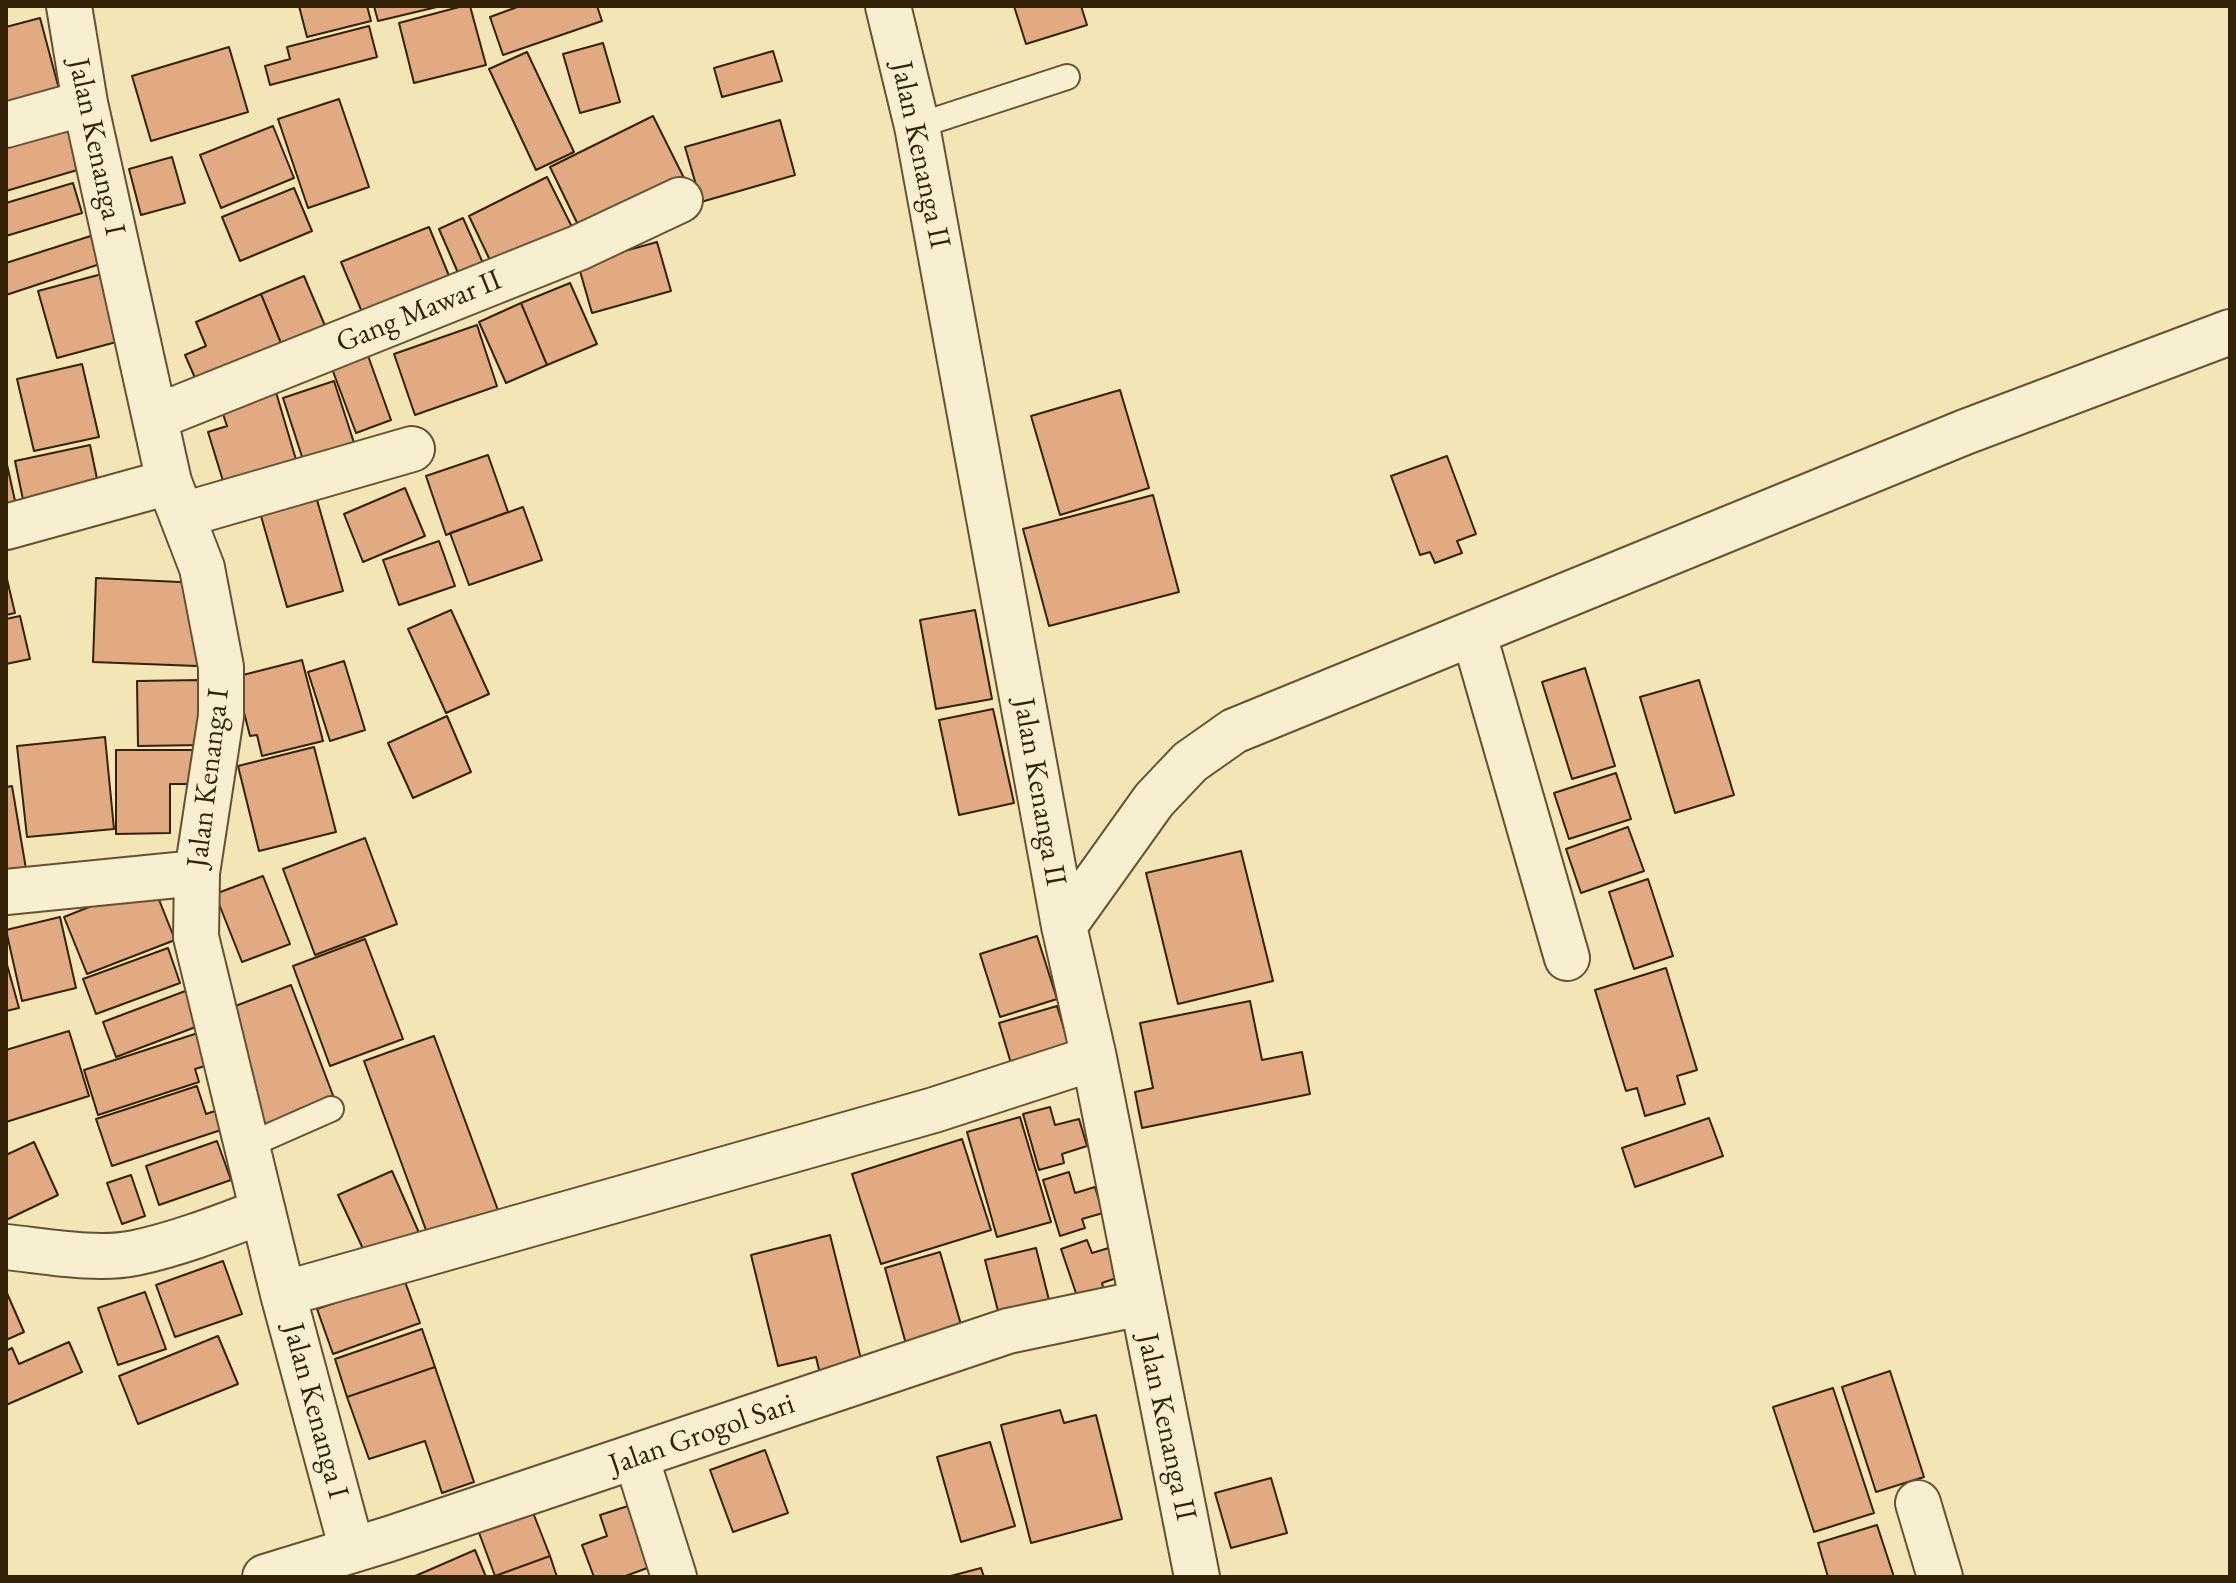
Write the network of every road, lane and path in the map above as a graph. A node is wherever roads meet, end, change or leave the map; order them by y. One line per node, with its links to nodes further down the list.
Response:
1 (69, 6): 4 (street, Jalan Kenanga I)
2 (888, 6): 6 (street, Jalan Kenanga II)
3 (1067, 77): 6 (lane)
4 (85, 103): 5 (street); 9 (street, Jalan Kenanga I)
5 (6, 125)
6 (917, 126): 16 (street, Jalan Kenanga II)
7 (680, 200): 9 (street, Gang Mawar II)
8 (2230, 332): 13 (street)
9 (156, 417): 11 (street, Jalan Kenanga I)
10 (412, 449): 11 (street)
11 (176, 499): 12 (street); 14 (street, Jalan Kenanga I)
12 (6, 527)
13 (1474, 635): 16 (street); 17 (street)
14 (197, 873): 15 (street); 20 (street, Jalan Kenanga I)
15 (6, 892)
16 (1064, 926): 18 (street, Jalan Kenanga II)
17 (1567, 958)
18 (1094, 1058): 23 (street); 24 (street, Jalan Kenanga II)
19 (331, 1109): 20 (lane)
20 (247, 1146): 21 (street, Jalan Kenanga I)
21 (263, 1211): 22 (street); 23 (street, Jalan Kenanga I)
22 (6, 1247)
23 (283, 1294): 27 (street, Jalan Kenanga I)
24 (1141, 1303): 25 (street, Jalan Grogol Sari); 30 (street, Jalan Kenanga II)
25 (636, 1457): 27 (street, Jalan Grogol Sari); 29 (street)
26 (1918, 1503): 31 (street)
27 (352, 1550): 28 (street, Jalan Grogol Sari)
28 (265, 1577)
29 (674, 1577)
30 (1197, 1577)
31 (1940, 1577)

